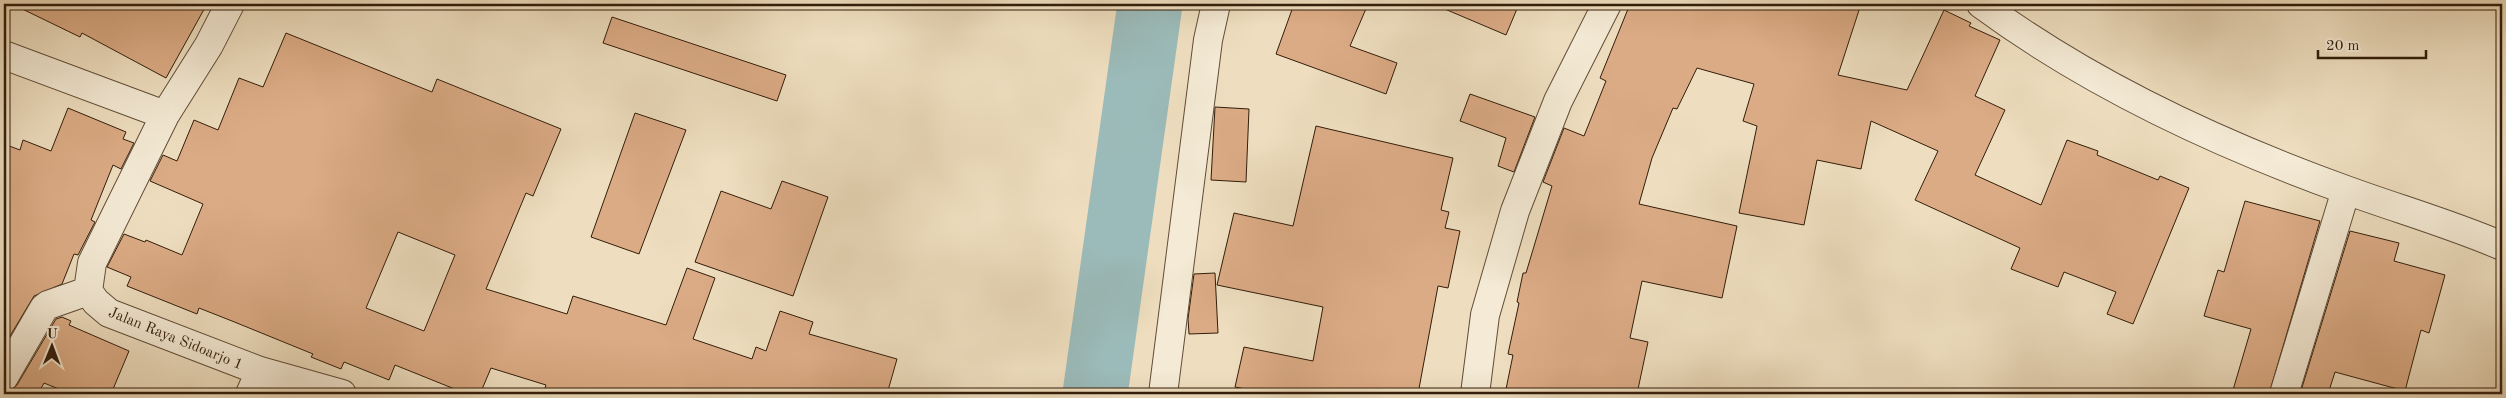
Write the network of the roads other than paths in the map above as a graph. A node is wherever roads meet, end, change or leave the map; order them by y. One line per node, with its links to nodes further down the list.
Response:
1 (230, 4): 6 (street)
2 (1216, 4): 13 (street)
3 (1607, 4): 14 (street)
4 (1981, 4): 7 (street)
5 (4, 55): 6 (street)
6 (165, 115): 9 (street)
7 (2346, 190): 8 (street); 15 (street)
8 (2502, 246)
9 (88, 291): 10 (street); 11 (street, Jalan Raya Sidoarjo 1)
10 (4, 377)
11 (255, 383): 12 (street, Jalan Raya Sidoarjo 1)
12 (342, 394)
13 (1163, 394)
14 (1475, 394)
15 (2284, 394)

